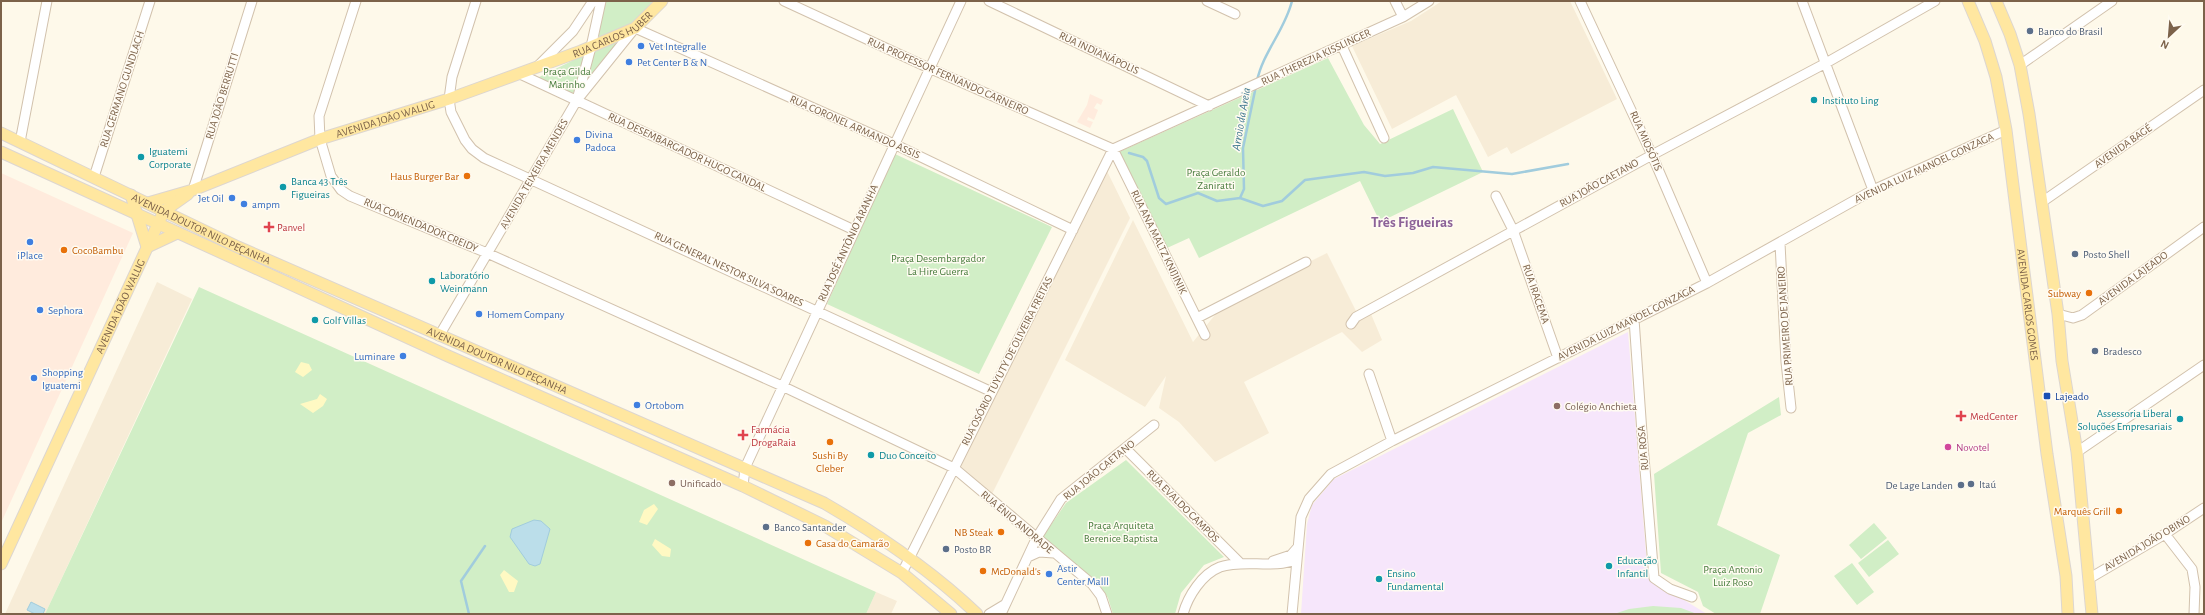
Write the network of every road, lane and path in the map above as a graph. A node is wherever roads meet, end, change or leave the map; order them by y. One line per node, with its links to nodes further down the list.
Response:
1 (48, 1): 39 (street)
2 (150, 1): 44 (street, RUA GERMANO GUNDLACH)
3 (252, 1): 46 (street, RUA JOÃO BERRUTTI)
4 (356, 1): 38 (street, RUA COMENDADOR CREIDY)
5 (476, 1): 32 (street)
6 (593, 1): 29 (street)
7 (601, 1): 25 (street, AVENIDA TEIXEIRA MENDES)
8 (662, 1): 23 (main road, RUA CARLOS HUBER)
9 (784, 1): 28 (street, RUA PROFESSOR FERNANDO CARNEIRO)
10 (961, 1): 28 (street, RUA JOSÉ ANTÔNIO ARANHA)
11 (989, 1): 34 (street, RUA INDIANÁPOLIS)
12 (1207, 1): 21 (street)
13 (1395, 1): 22 (street)
14 (1429, 1): 22 (street, RUA THEREZIA KISSLINGER)
15 (1580, 1): 43 (street, RUA MIOSÓTIS)
16 (1802, 1): 26 (street)
17 (1935, 1): 26 (street, RUA JOÃO CAETANO)
18 (1968, 1): 35 (main road, AVENIDA CARLOS GOMES)
19 (1996, 1): 27 (main road)
20 (2112, 1): 27 (street)
21 (1235, 14)
22 (1403, 17): 24 (street, RUA THEREZIA KISSLINGER)
23 (636, 28): 25 (main road, RUA CARLOS HUBER); 33 (street); 40 (street, RUA CORONEL ARMANDO ASSIS)
24 (1342, 46): 34 (street, RUA THEREZIA KISSLINGER); 37 (street)
25 (591, 47): 29 (main road, RUA CARLOS HUBER); 33 (street, AVENIDA TEIXEIRA MENDES)
26 (1826, 63): 43 (street, RUA JOÃO CAETANO); 47 (street)
27 (2020, 65): 51 (main road)
28 (929, 68): 40 (street, RUA JOSÉ ANTÔNIO ARANHA); 41 (street, RUA PROFESSOR FERNANDO CARNEIRO)
29 (535, 69): 30 (main road, AVENIDA JOÃO WALLIG)
30 (520, 74): 32 (main road, AVENIDA JOÃO WALLIG); 33 (street, RUA DESEMBARGADOR HUGO CANDAL)
31 (2204, 90): 51 (street, AVENIDA BAGÉ)
32 (449, 99): 38 (main road, AVENIDA JOÃO WALLIG); 45 (street, RUA GENERAL NESTOR SILVA SOARES)
33 (577, 100): 45 (street, AVENIDA TEIXEIRA MENDES); 58 (street, RUA DESEMBARGADOR HUGO CANDAL)
34 (1209, 106): 41 (street, RUA THEREZIA KISSLINGER)
35 (2006, 130): 47 (street, AVENIDA LUIZ MANOEL GONZAGA); 111 (main road, AVENIDA CARLOS GOMES)
36 (1, 133): 39 (main road, AVENIDA DOUTOR NILO PEÇANHA)
37 (1384, 138)
38 (320, 140): 46 (main road, AVENIDA JOÃO WALLIG); 64 (street, RUA COMENDADOR CREIDY)
39 (20, 142): 44 (main road, AVENIDA DOUTOR NILO PEÇANHA)
40 (894, 144): 58 (street, RUA JOSÉ ANTÔNIO ARANHA); 59 (street, RUA CORONEL ARMANDO ASSIS)
41 (1113, 149): 59 (street, RUA OSÓRIO TUYUTY DE OLIVEIRA FREITAS); 69 (street, RUA ANA MALTZ KNIJINIK)
42 (1, 152): 54 (main road, AVENIDA DOUTOR NILO PEÇANHA)
43 (1652, 155): 60 (street, RUA JOÃO CAETANO); 66 (street, RUA MIOSÓTIS)
44 (94, 177): 48 (main road, AVENIDA DOUTOR NILO PEÇANHA)
45 (531, 178): 64 (street, AVENIDA TEIXEIRA MENDES); 67 (street, RUA GENERAL NESTOR SILVA SOARES)
46 (193, 190): 50 (main road, AVENIDA JOÃO WALLIG); 52 (main road, AVENIDA JOÃO WALLIG)
47 (1873, 190): 62 (street, AVENIDA LUIZ MANOEL GONZAGA)
48 (131, 195): 52 (main road, AVENIDA DOUTOR NILO PEÇANHA); 54 (main road)
49 (1496, 196): 60 (street, RUA IRACEMA)
50 (183, 198): 53 (main road, AVENIDA JOÃO WALLIG); 55 (main road)
51 (2042, 202): 68 (main road)
52 (148, 203): 53 (main road, AVENIDA DOUTOR NILO PEÇANHA)
53 (164, 211): 55 (main road, AVENIDA DOUTOR NILO PEÇANHA); 56 (main road, AVENIDA JOÃO WALLIG)
54 (137, 215): 56 (main road, AVENIDA DOUTOR NILO PEÇANHA); 63 (main road)
55 (175, 216): 73 (main road, AVENIDA DOUTOR NILO PEÇANHA)
56 (158, 225): 61 (main road, AVENIDA DOUTOR NILO PEÇANHA); 63 (main road, AVENIDA JOÃO WALLIG)
57 (2204, 227): 68 (street, AVENIDA LAJEADO)
58 (854, 230): 67 (street, RUA JOSÉ ANTÔNIO ARANHA)
59 (1073, 230): 79 (street, RUA OSÓRIO TUYUTY DE OLIVEIRA FREITAS)
60 (1513, 230): 71 (street, RUA JOÃO CAETANO); 75 (street, RUA IRACEMA)
61 (177, 234): 63 (main road); 74 (main road, AVENIDA DOUTOR NILO PEÇANHA)
62 (1780, 243): 66 (street, AVENIDA LUIZ MANOEL GONZAGA); 80 (street, RUA PRIMEIRO DE JANEIRO)
63 (147, 247): 96 (main road, AVENIDA JOÃO WALLIG)
64 (487, 253): 73 (street, AVENIDA TEIXEIRA MENDES); 78 (street, RUA COMENDADOR CREIDY)
65 (1306, 262): 69 (street)
66 (1707, 283): 70 (street, AVENIDA LUIZ MANOEL GONZAGA)
67 (817, 310): 78 (street, RUA JOSÉ ANTÔNIO ARANHA); 79 (street, RUA GENERAL NESTOR SILVA SOARES)
68 (2058, 314): 84 (main road)
69 (1197, 318): 72 (street, RUA ANA MALTZ KNIJINIK)
70 (1634, 319): 75 (street, AVENIDA LUIZ MANOEL GONZAGA); 102 (street, RUA ROSA)
71 (1351, 324)
72 (1205, 335)
73 (439, 336): 74 (main road); 85 (main road, AVENIDA DOUTOR NILO PEÇANHA)
74 (414, 340): 87 (main road, AVENIDA DOUTOR NILO PEÇANHA)
75 (1558, 358): 82 (street, AVENIDA LUIZ MANOEL GONZAGA)
76 (2204, 365): 84 (street)
77 (1369, 374): 82 (street)
78 (782, 386): 85 (street, RUA JOSÉ ANTÔNIO ARANHA); 86 (street, RUA ÊNIO ANDRADE)
79 (992, 392): 86 (street, RUA OSÓRIO TUYUTY DE OLIVEIRA FREITAS)
80 (1791, 408)
81 (1154, 425): 83 (street, RUA JOÃO CAETANO)
82 (1392, 441): 91 (street, AVENIDA LUIZ MANOEL GONZAGA)
83 (1125, 448): 90 (street, RUA JOÃO CAETANO); 97 (street, RUA EVALDO CAMPOS)
84 (2077, 452): 101 (main road)
85 (744, 468): 87 (street, RUA JOSÉ ANTÔNIO ARANHA); 93 (main road, AVENIDA DOUTOR NILO PEÇANHA)
86 (954, 468): 90 (street, RUA ÊNIO ANDRADE); 93 (street, RUA OSÓRIO TUYUTY DE OLIVEIRA FREITAS)
87 (743, 486): 100 (main road, AVENIDA DOUTOR NILO PEÇANHA)
88 (2204, 508): 89 (street, AVENIDA JOÃO OBINO)
89 (2165, 534): 101 (street, AVENIDA JOÃO OBINO); 113 (street)
90 (1036, 539): 92 (street, RUA ÊNIO ANDRADE); 94 (street, RUA JOÃO CAETANO)
91 (1298, 547): 95 (street, AVENIDA LUIZ MANOEL GONZAGA); 98 (street)
92 (1054, 553): 94 (street); 108 (street, RUA ÊNIO ANDRADE)
93 (910, 557): 100 (street, RUA OSÓRIO TUYUTY DE OLIVEIRA FREITAS); 105 (main road, AVENIDA DOUTOR NILO PEÇANHA)
94 (1028, 557): 103 (street, RUA JOÃO CAETANO)
95 (1297, 559): 98 (street); 99 (street, AVENIDA LUIZ MANOEL GONZAGA)
96 (1, 564)
97 (1241, 564): 98 (street); 109 (street)
98 (1265, 564): 99 (street)
99 (1295, 572): 110 (street, AVENIDA LUIZ MANOEL GONZAGA)
100 (902, 573): 104 (main road, AVENIDA DOUTOR NILO PEÇANHA)
101 (2090, 578): 112 (main road)
102 (1692, 597)
103 (1004, 605): 106 (street); 107 (street, RUA JOÃO CAETANO)
104 (951, 614)
105 (977, 614)
106 (989, 614)
107 (1001, 614)
108 (1107, 614)
109 (1183, 614)
110 (1292, 614)
111 (2068, 614)
112 (2092, 614)
113 (2194, 614)

